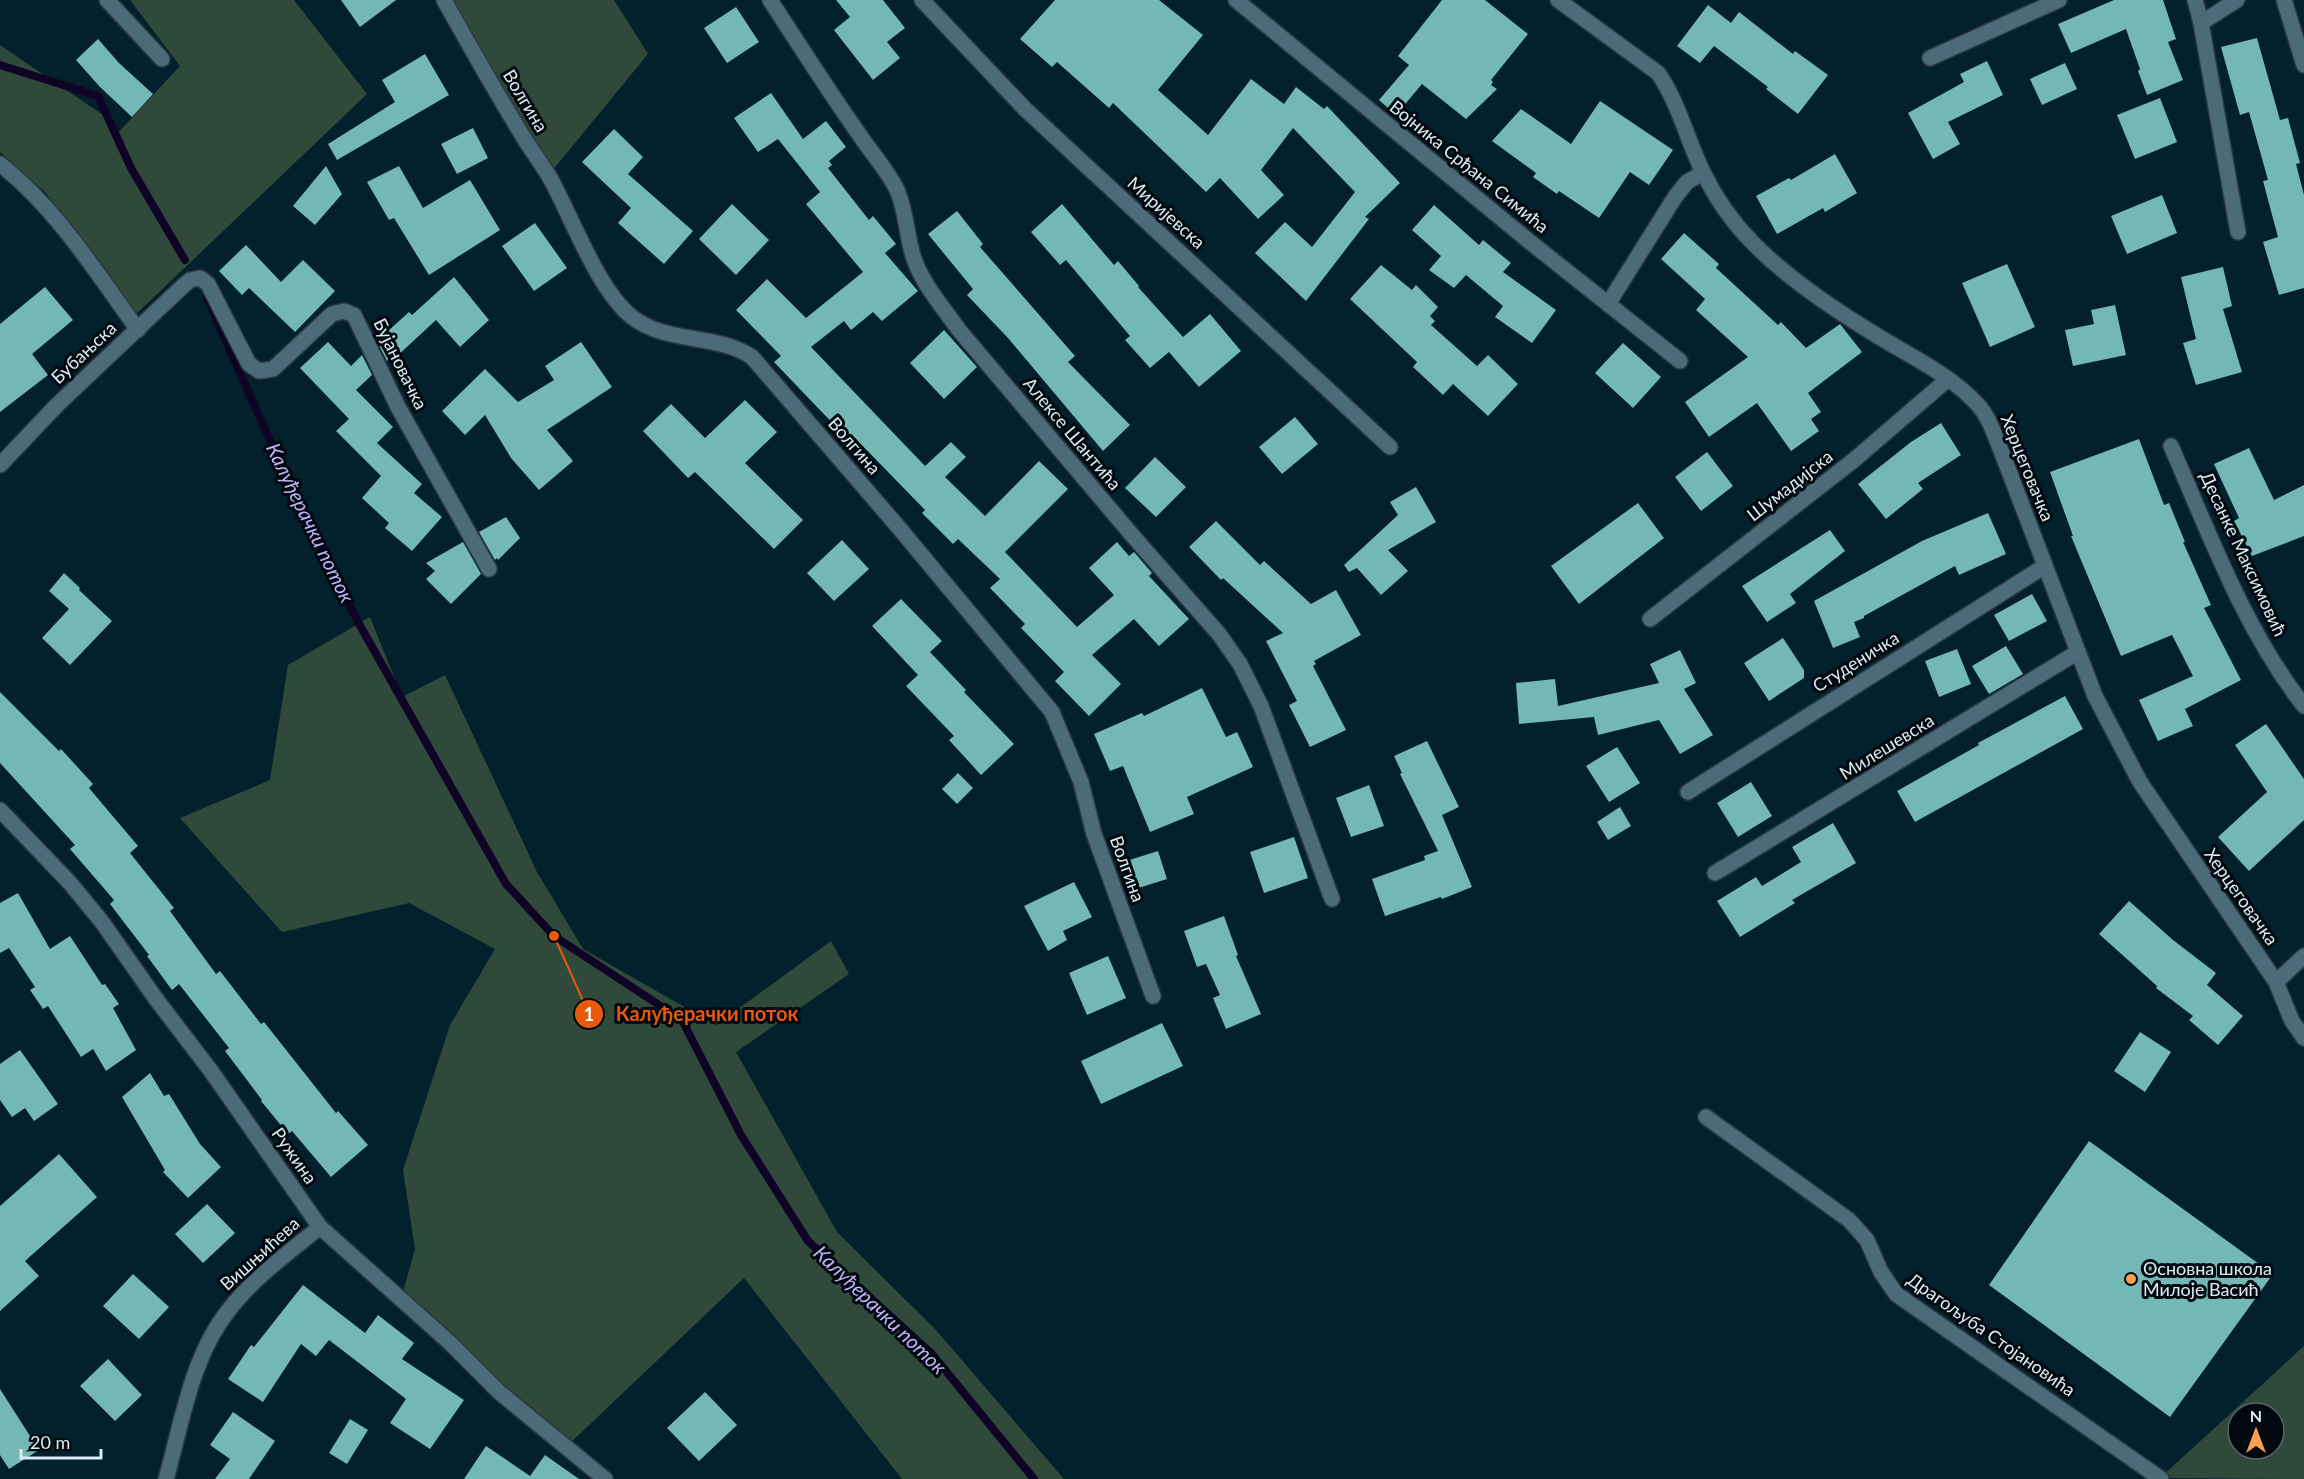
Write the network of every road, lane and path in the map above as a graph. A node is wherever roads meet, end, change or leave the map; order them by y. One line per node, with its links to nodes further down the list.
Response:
1 (107, 0): 13 (street)
2 (444, 0): 37 (street, Волгина)
3 (770, 0): 34 (street, Алексе Шантића)
4 (922, 0): 24 (street, Миријевска)
5 (1236, 0): 19 (street, Војника Срђана Симића)
6 (1558, 0): 16 (street, Херцеговачка)
7 (2059, 0): 12 (street)
8 (2195, 0): 11 (street)
9 (2237, 0): 11 (street)
10 (2284, 0): 14 (street)
11 (2201, 23): 17 (street)
12 (1930, 58)
13 (162, 59)
14 (2304, 65)
15 (0, 164): 20 (street)
16 (1703, 173): 19 (street); 22 (street, Херцеговачка)
17 (2238, 232)
18 (200, 278): 20 (street, Бубањска); 27 (street, Бујановачка)
19 (1608, 304): 21 (street, Војника Срђана Симића)
20 (138, 330): 25 (street, Бубањска)
21 (1680, 361)
22 (1948, 379): 26 (street, Херцеговачка); 28 (street, Шумадијска)
23 (2171, 446): 30 (street, Десанке Максимовић)
24 (1390, 447)
25 (0, 465)
26 (2045, 566): 29 (street, Херцеговачка); 31 (street, Студеничка)
27 (489, 569)
28 (1650, 619)
29 (2078, 652): 33 (street, Милешевска); 36 (street, Херцеговачка)
30 (2304, 706)
31 (1688, 792)
32 (0, 810): 40 (street, Ружина)
33 (1715, 873)
34 (1332, 899)
35 (2304, 956): 36 (street)
36 (2276, 982): 38 (street, Херцеговачка)
37 (1153, 996)
38 (2304, 1038)
39 (1706, 1117): 43 (street, Драгољуба Стојановића)
40 (320, 1227): 41 (street, Вишњићева); 42 (street, Ружина)
41 (166, 1479)
42 (605, 1479)
43 (2161, 1479)

